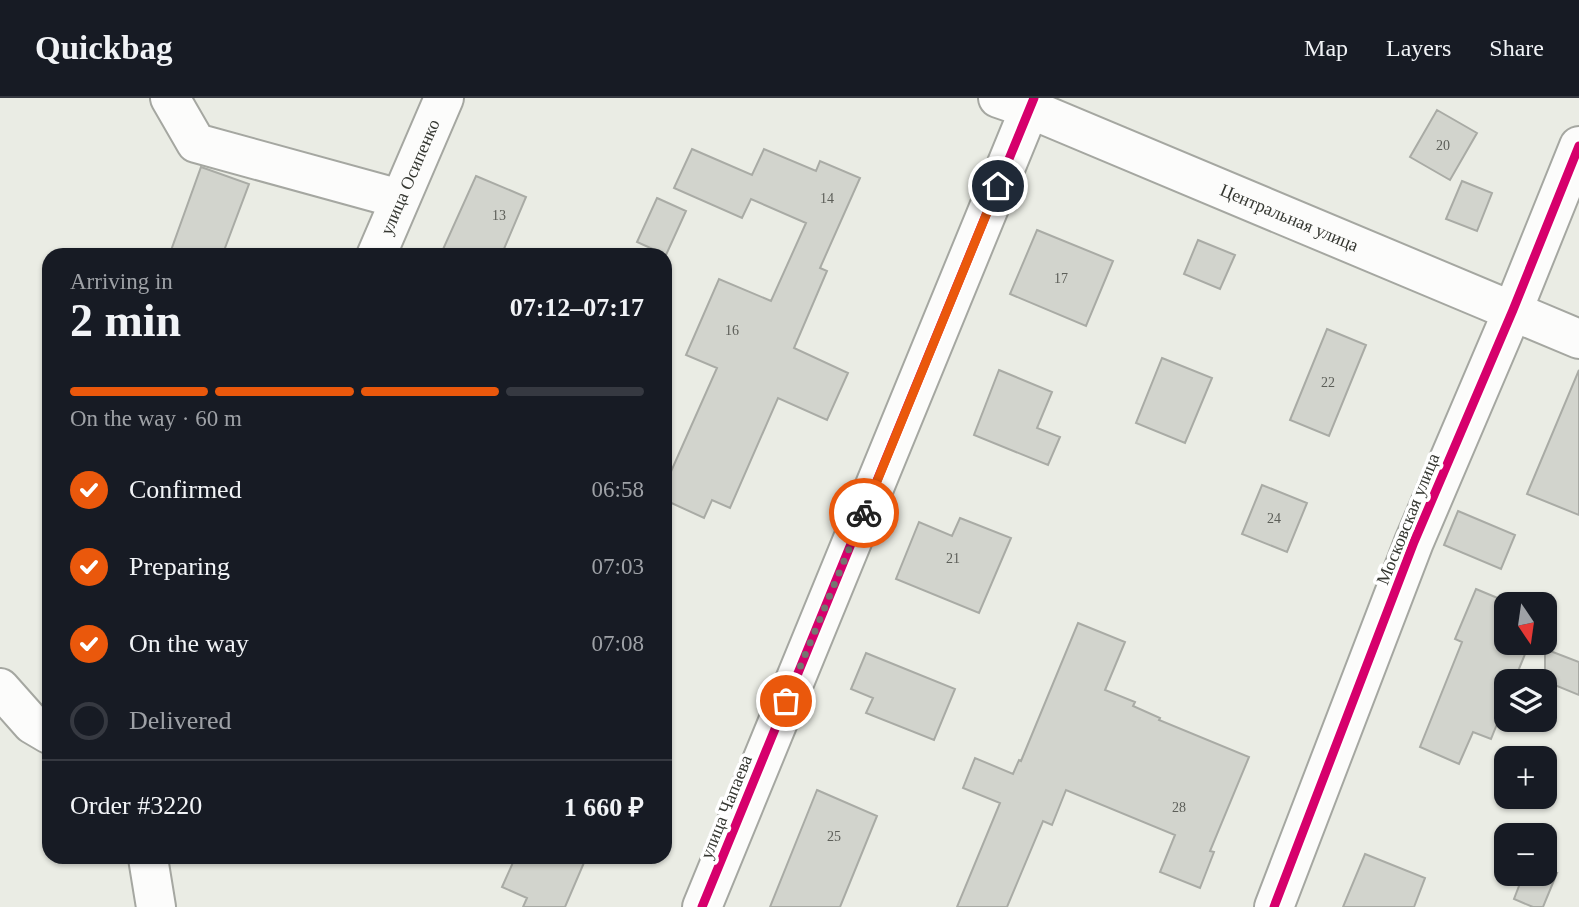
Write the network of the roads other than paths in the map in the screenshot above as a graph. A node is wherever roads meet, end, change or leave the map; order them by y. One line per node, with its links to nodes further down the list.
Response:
1 (170, 98): 5 (street)
2 (444, 98): 5 (street, улица Осипенко)
3 (1021, 102): 7 (street, Центральная улица); 15 (street, улица Чапаева)
4 (1579, 145): 7 (street, Московская улица)
5 (400, 199): 6 (street, улица Осипенко)
6 (379, 248)
7 (1513, 310): 8 (street, Центральная улица); 16 (street, Московская улица)
8 (1579, 339)
9 (0, 688): 10 (street)
10 (42, 730)
11 (137, 864): 13 (street)
12 (149, 864): 14 (street)
13 (137, 907)
14 (156, 907)
15 (702, 907)
16 (1274, 907)

